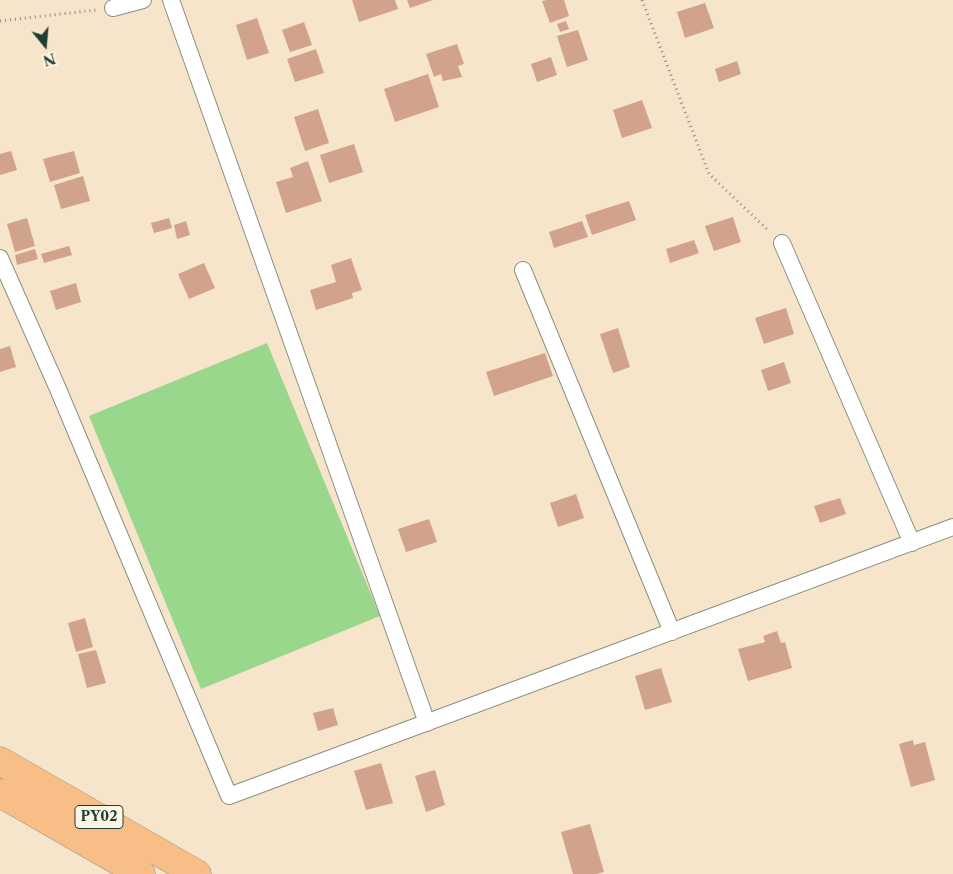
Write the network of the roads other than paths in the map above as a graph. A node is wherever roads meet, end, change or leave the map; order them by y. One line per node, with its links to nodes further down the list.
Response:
1 (143, 0): 3 (street)
2 (171, 0): 11 (street)
3 (112, 8)
4 (782, 243): 9 (street)
5 (0, 258): 7 (street)
6 (523, 270): 10 (street)
7 (3, 274): 11 (street)
8 (953, 527): 9 (street)
9 (912, 543): 10 (street)
10 (672, 632): 11 (street)
11 (427, 723)
12 (0, 761): 15 (highway, PY02)
13 (0, 793): 14 (highway, PY02)
14 (141, 874)
15 (197, 874)

